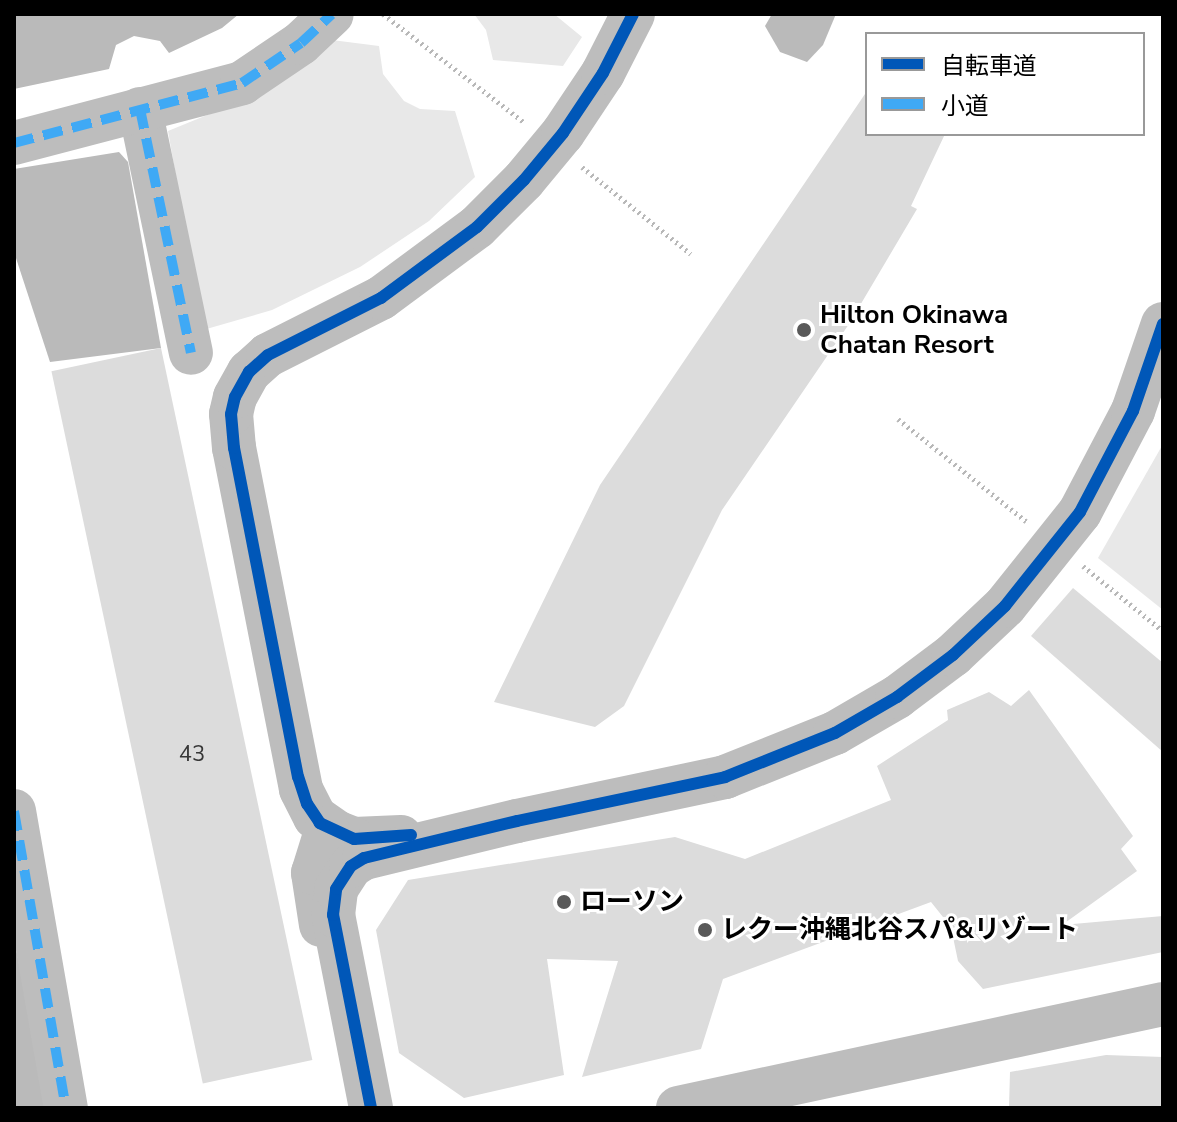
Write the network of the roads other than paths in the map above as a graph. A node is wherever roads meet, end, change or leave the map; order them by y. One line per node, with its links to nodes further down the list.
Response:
1 (332, 14): 3 (street)
2 (633, 14): 9 (street)
3 (140, 109): 4 (street); 6 (street)
4 (14, 143)
5 (1163, 324): 8 (street)
6 (191, 353)
7 (14, 811): 11 (street)
8 (517, 821): 9 (street); 13 (street)
9 (327, 828): 12 (street)
10 (1163, 1004): 14 (street)
11 (66, 1108)
12 (358, 1108)
13 (371, 1108)
14 (678, 1108)

